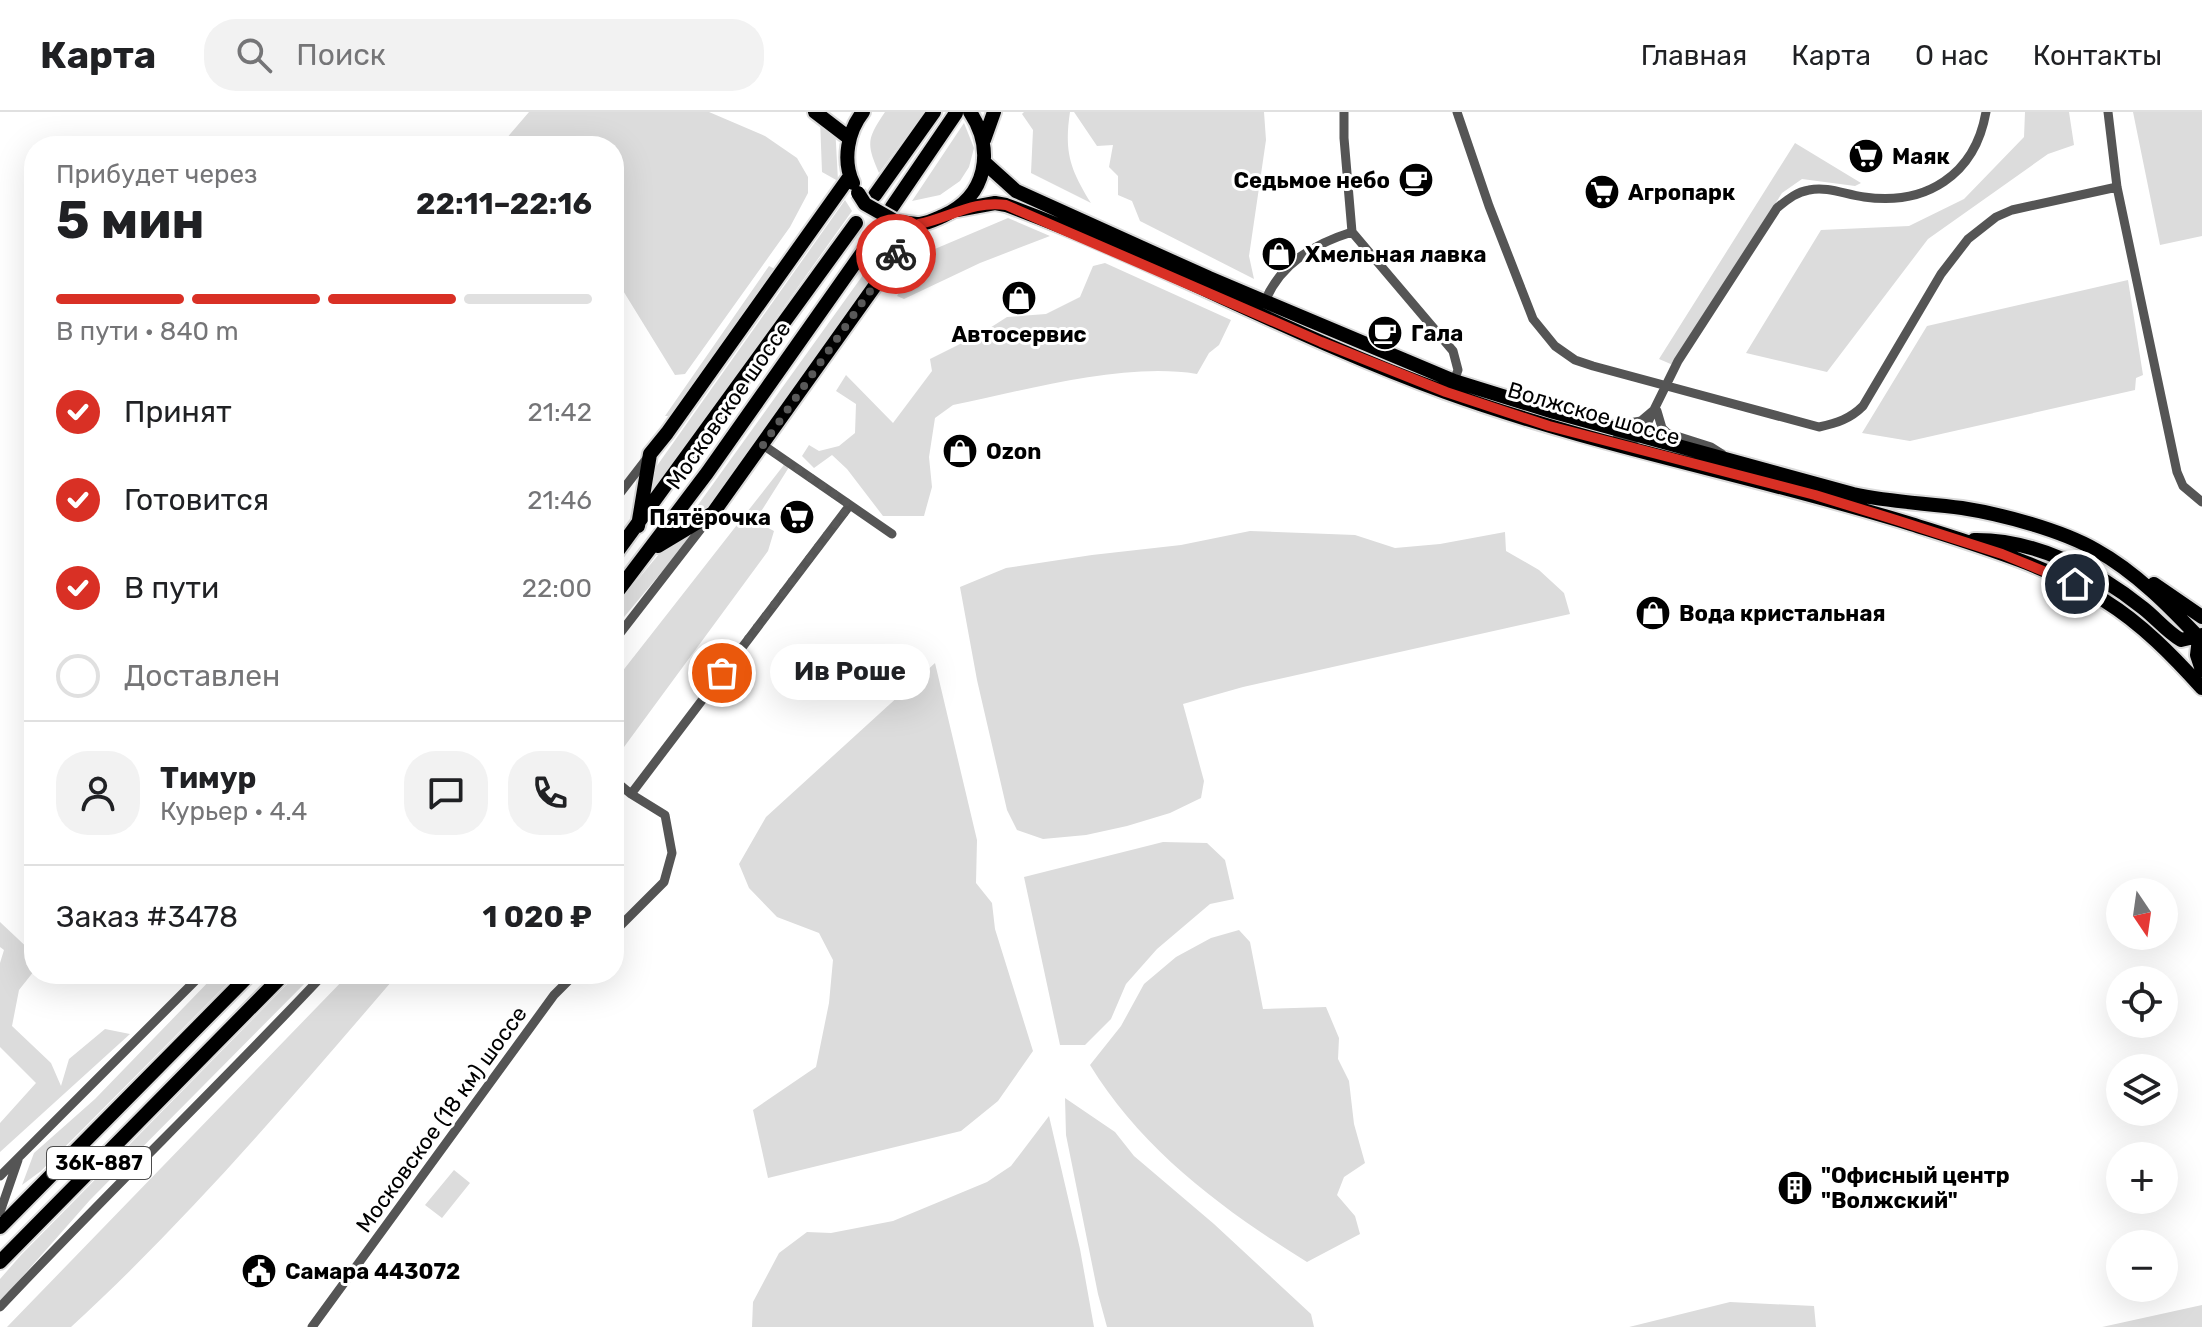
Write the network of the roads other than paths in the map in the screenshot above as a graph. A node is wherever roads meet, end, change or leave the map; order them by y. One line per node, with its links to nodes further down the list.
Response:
1 (815, 112): 10 (main road)
2 (863, 112): 10 (main road)
3 (934, 112): 15 (main road)
4 (994, 112): 11 (main road)
5 (1344, 112): 20 (street)
6 (1457, 112): 24 (street)
7 (1986, 112): 24 (street)
8 (2108, 112): 14 (street)
9 (965, 113): 11 (main road); 17 (main road)
10 (849, 138): 13 (main road)
11 (984, 140): 12 (main road)
12 (985, 163): 16 (main road); 22 (main road, Волжское шоссе)
13 (850, 176): 17 (main road, bridge); 31 (main road)
14 (2117, 187): 24 (street); 34 (street)
15 (875, 195)
16 (957, 210): 19 (main road, Волжское шоссе); 27 (main road, Волжское шоссе)
17 (894, 214): 19 (main road)
18 (856, 223): 37 (main road, Московское шоссе)
19 (919, 224): 29 (main road)
20 (1352, 232): 22 (street); 23 (street)
21 (874, 236): 42 (main road, Московское шоссе)
22 (1265, 301): 23 (main road, Волжское шоссе)
23 (1454, 381): 26 (main road, Волжское шоссе)
24 (1666, 387): 25 (street)
25 (1656, 408): 26 (street); 28 (street); 32 (street)
26 (1603, 425): 28 (main road, Волжское шоссе)
27 (1579, 434): 28 (street); 30 (main road, Волжское шоссе)
28 (1641, 436): 30 (main road, Волжское шоссе)
29 (763, 445): 35 (street); 36 (main road)
30 (1663, 449): 32 (main road, Волжское шоссе); 39 (main road, Волжское шоссе)
31 (650, 454): 33 (street); 37 (main road)
32 (1725, 458): 41 (main road, Волжское шоссе)
33 (624, 488)
34 (2202, 502)
35 (850, 505): 38 (street); 50 (street)
36 (713, 513): 42 (main road); 45 (street)
37 (638, 526): 40 (main road, Московское шоссе)
38 (892, 534)
39 (1962, 540): 46 (main road); 48 (main road, Волжское шоссе)
40 (624, 544)
41 (2095, 549): 44 (main road); 46 (main road, Волжское шоссе)
42 (652, 550): 43 (main road, Московское шоссе)
43 (624, 584)
44 (2202, 617)
45 (624, 628)
46 (2201, 635): 47 (main road)
47 (2202, 670)
48 (2202, 688)
49 (624, 788): 50 (street)
50 (631, 794): 51 (street)
51 (624, 922)
52 (192, 984): 57 (street)
53 (240, 984): 60 (main road, 36К-887)
54 (274, 984): 61 (main road, 36К-887)
55 (315, 984): 62 (street)
56 (565, 984): 63 (street, Московское (18 км) шоссе)
57 (20, 1157): 58 (street); 59 (street)
58 (0, 1176)
59 (0, 1212)
60 (0, 1227)
61 (0, 1262)
62 (0, 1307)
63 (312, 1327)

